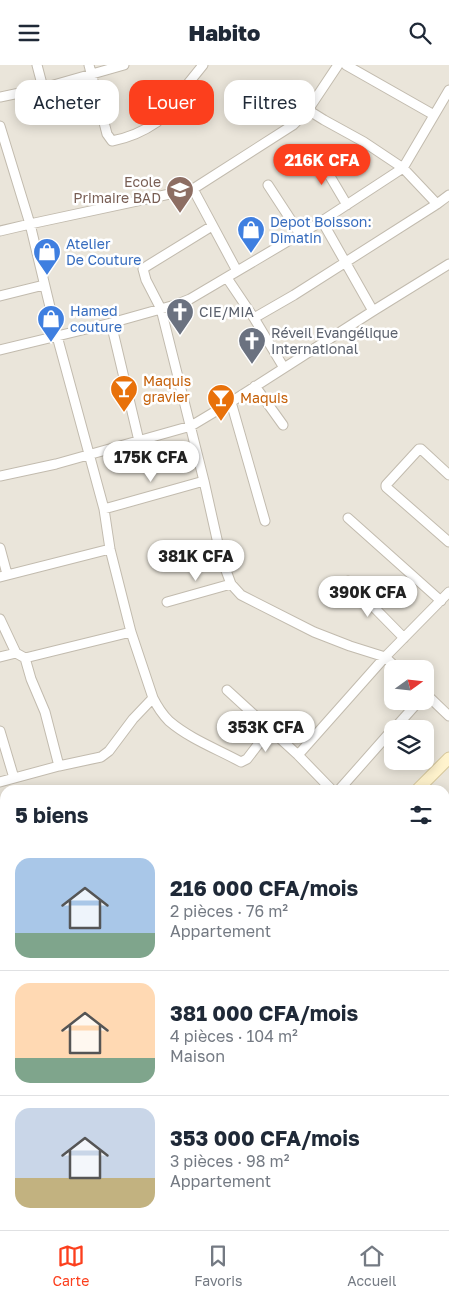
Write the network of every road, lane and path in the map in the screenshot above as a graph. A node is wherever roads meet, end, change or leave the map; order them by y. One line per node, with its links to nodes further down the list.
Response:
1 (37, 65): 7 (street)
2 (124, 65): 6 (street)
3 (203, 65): 6 (street)
4 (338, 65): 12 (street)
5 (346, 65): 14 (street)
6 (90, 70): 8 (street)
7 (41, 80)
8 (62, 80)
9 (449, 90): 14 (street)
10 (15, 94): 11 (street)
11 (0, 97)
12 (315, 100)
13 (315, 114): 18 (street)
14 (434, 115): 18 (street)
15 (293, 125): 20 (street)
16 (0, 126): 25 (street)
17 (318, 156): 22 (street)
18 (403, 167): 22 (street); 23 (street)
19 (268, 185): 28 (street)
20 (193, 189): 25 (street); 26 (street)
21 (449, 195): 23 (street)
22 (346, 205): 24 (street)
23 (437, 205): 29 (street)
24 (322, 221): 28 (street); 29 (street)
25 (30, 224): 27 (street); 33 (street)
26 (212, 226): 31 (street); 35 (street)
27 (0, 231)
28 (300, 234): 31 (street)
29 (345, 263): 36 (street); 37 (street)
30 (449, 264): 36 (street)
31 (237, 271): 32 (street)
32 (226, 277): 35 (street); 37 (street)
33 (44, 285): 34 (street); 39 (street)
34 (0, 296)
35 (161, 309): 38 (street); 45 (street)
36 (373, 311): 41 (street)
37 (254, 318): 41 (street)
38 (110, 323): 39 (street); 46 (street)
39 (57, 336): 40 (street); 47 (street)
40 (0, 350)
41 (284, 368): 42 (street)
42 (255, 386): 43 (street); 44 (street)
43 (231, 402): 45 (street); 53 (street)
44 (283, 425)
45 (191, 426): 46 (street); 50 (street)
46 (139, 441): 47 (street)
47 (89, 454): 49 (street); 51 (street)
48 (449, 475): 54 (street)
49 (0, 477)
50 (204, 481): 51 (street); 59 (street)
51 (104, 509): 56 (street)
52 (348, 518): 61 (street)
53 (265, 521)
54 (449, 542)
55 (0, 548): 57 (street)
56 (110, 549): 57 (street); 64 (street)
57 (3, 575)
58 (348, 581): 65 (street)
59 (231, 584): 62 (street); 68 (street)
60 (449, 592): 61 (street)
61 (441, 601): 65 (street)
62 (166, 602)
63 (0, 619): 66 (street)
64 (131, 632): 69 (street); 72 (street)
65 (404, 638): 68 (street)
66 (16, 653): 67 (street); 69 (street)
67 (0, 657)
68 (385, 657): 70 (street); 80 (street)
69 (25, 658): 82 (street)
70 (388, 660)
71 (227, 690): 77 (street)
72 (153, 699): 77 (street); 82 (street)
73 (434, 702): 75 (street)
74 (411, 710): 76 (street)
75 (449, 716)
76 (402, 720)
77 (270, 729): 80 (street)
78 (0, 731): 83 (street)
79 (384, 740): 86 (street)
80 (298, 755): 85 (street)
81 (449, 758): 87 (street)
82 (59, 766): 83 (street)
83 (14, 778): 84 (street)
84 (0, 782)
85 (324, 785)
86 (344, 785)
87 (422, 785)

